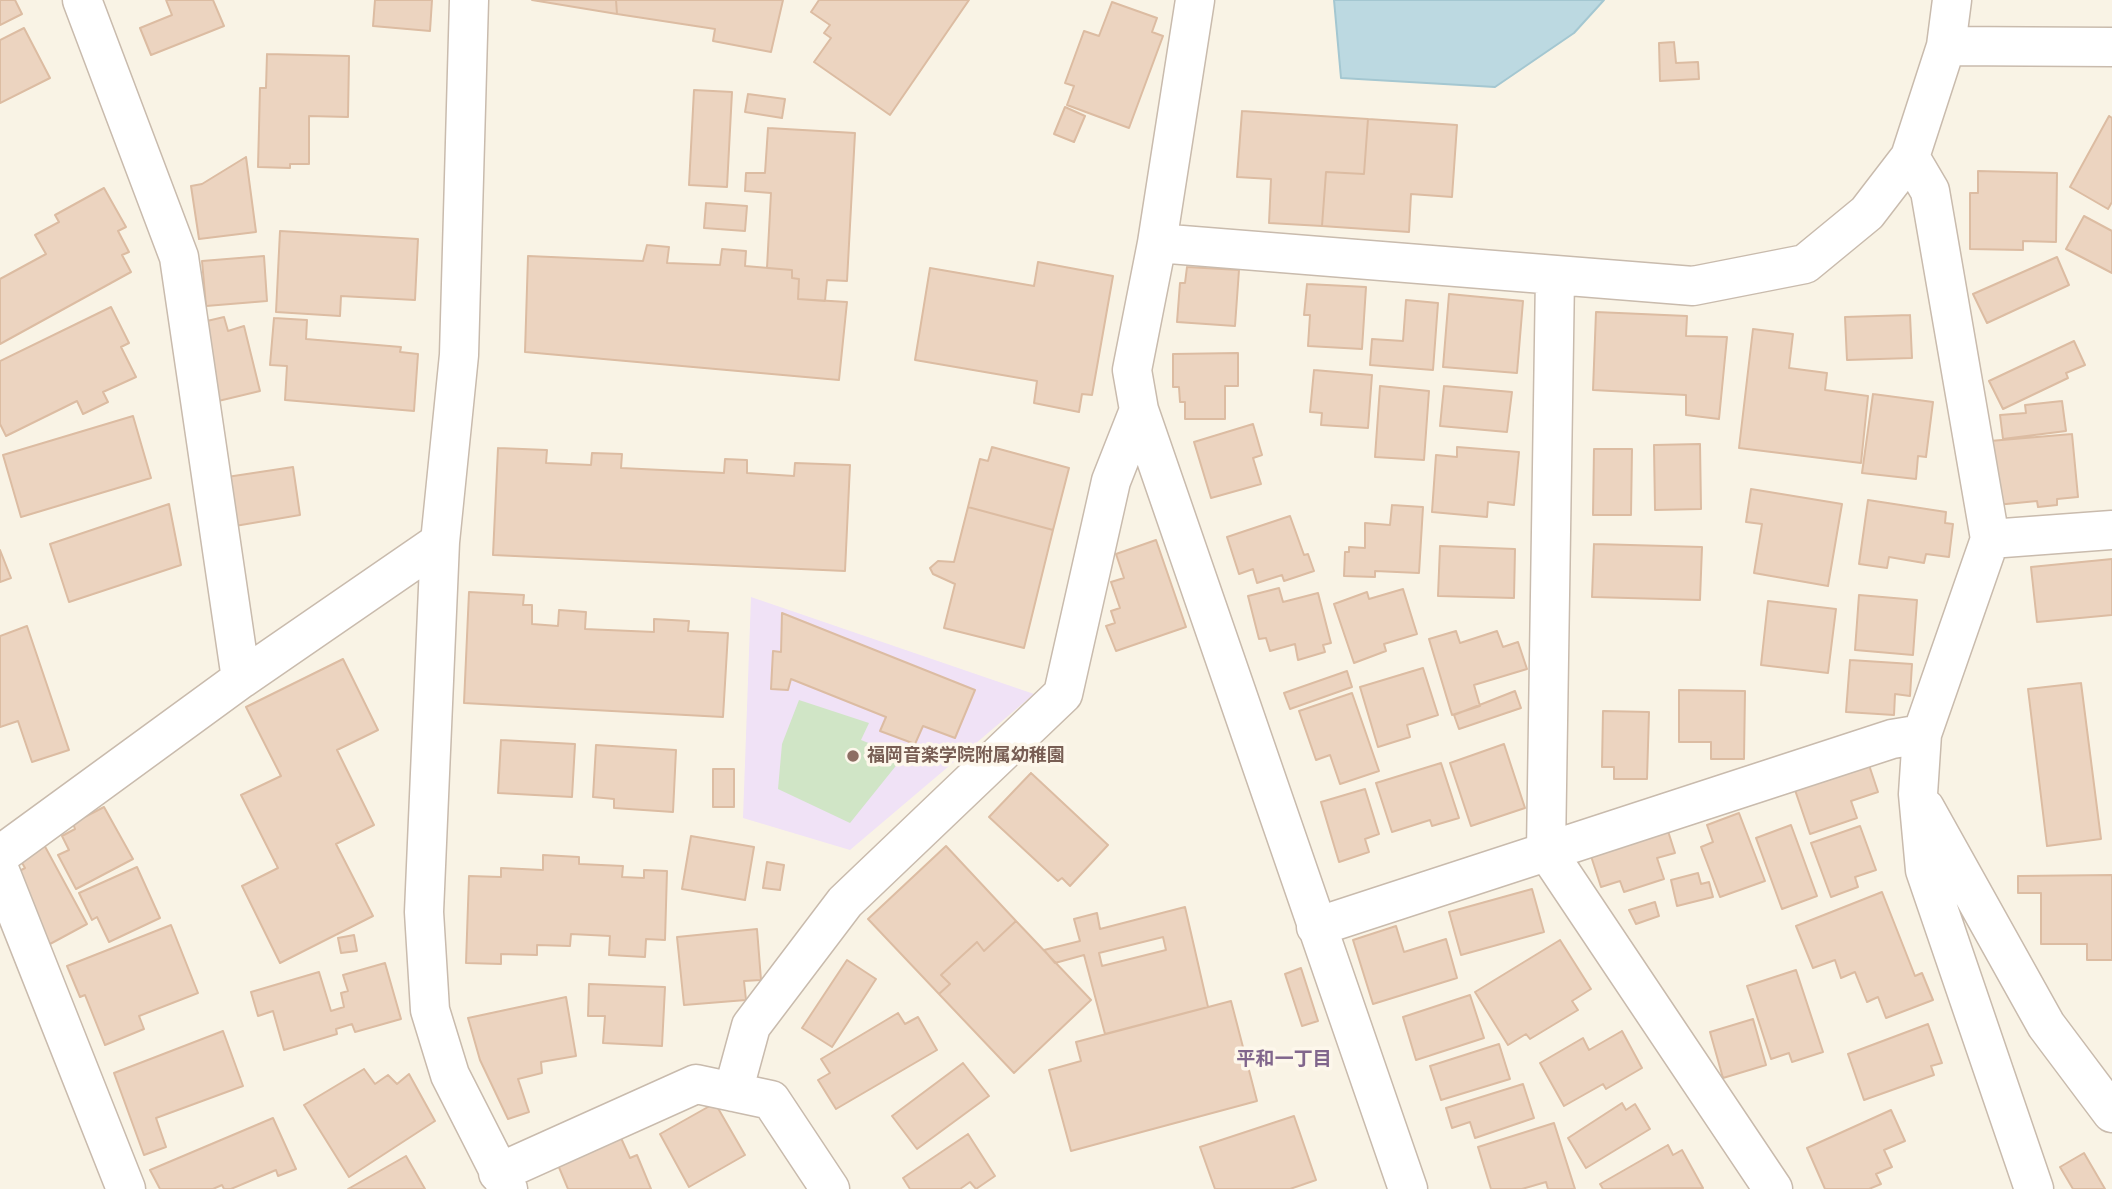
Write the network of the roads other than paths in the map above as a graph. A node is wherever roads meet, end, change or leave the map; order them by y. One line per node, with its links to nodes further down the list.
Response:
1 (82, 0): 14 (street)
2 (469, 0): 13 (street)
3 (1195, 0): 8 (street)
4 (1952, 0): 5 (street)
5 (1946, 47): 6 (street); 7 (street)
6 (2112, 47)
7 (1910, 157): 9 (street); 12 (street)
8 (1157, 243): 9 (street); 10 (street)
9 (1555, 276): 17 (street)
10 (1139, 410): 20 (street); 21 (street)
11 (2112, 530): 12 (street)
12 (1990, 539): 15 (street)
13 (440, 542): 14 (street); 23 (street)
14 (241, 678): 18 (street)
15 (1922, 734): 16 (street); 17 (street)
16 (1918, 794): 22 (street); 28 (street)
17 (1546, 850): 20 (street); 27 (street)
18 (0, 855)
19 (0, 871): 24 (street)
20 (1316, 927): 26 (street)
21 (733, 1092): 23 (street); 25 (street)
22 (2112, 1113)
23 (503, 1181)
24 (126, 1189)
25 (830, 1189)
26 (1408, 1189)
27 (1773, 1189)
28 (2034, 1189)

